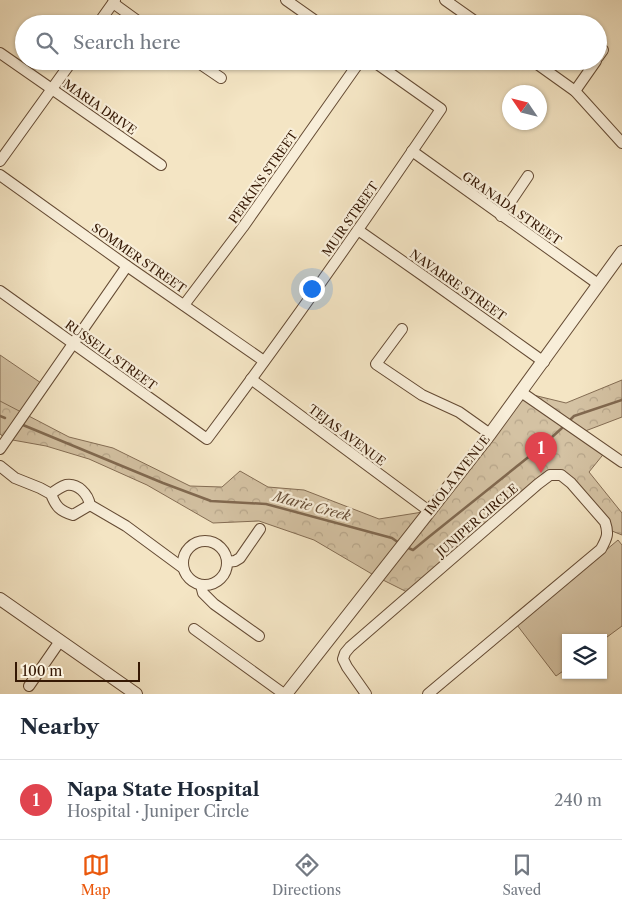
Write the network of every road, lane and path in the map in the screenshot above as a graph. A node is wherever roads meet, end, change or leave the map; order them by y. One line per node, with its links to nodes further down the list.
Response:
1 (286, 0): 6 (street)
2 (445, 0): 7 (street)
3 (114, 2): 4 (street); 5 (street)
4 (105, 15)
5 (131, 15)
6 (307, 15)
7 (466, 15)
8 (0, 53): 9 (street, MARIA DRIVE)
9 (15, 63)
10 (25, 70): 18 (street, MARIA DRIVE)
11 (66, 70): 18 (street)
12 (209, 70): 17 (street)
13 (354, 70): 32 (street, PERKINS STREET)
14 (385, 70): 21 (street, MUIR STREET)
15 (546, 70): 19 (street)
16 (590, 70): 19 (street)
17 (220, 78)
18 (53, 89): 22 (street); 23 (street, MARIA DRIVE)
19 (576, 91): 20 (street)
20 (622, 143)
21 (412, 152): 26 (street, GRANADA STREET); 27 (street, MUIR STREET)
22 (0, 161)
23 (161, 165)
24 (0, 175): 29 (street, SOMMER STREET)
25 (528, 176): 26 (street)
26 (501, 216): 30 (street, GRANADA STREET)
27 (358, 230): 35 (street, MUIR STREET); 36 (street, NAVARRE STREET)
28 (622, 252): 30 (street, IMOLA AVENUE)
29 (127, 266): 32 (street, SOMMER STREET); 34 (street)
30 (598, 284): 36 (street, IMOLA AVENUE)
31 (0, 291): 34 (street, RUSSELL STREET)
32 (184, 305): 35 (street, SOMMER STREET)
33 (402, 329): 39 (street)
34 (73, 343): 40 (street, RUSSELL STREET); 41 (street)
35 (264, 361): 37 (street, MUIR STREET)
36 (544, 362): 38 (street, IMOLA AVENUE)
37 (251, 379): 40 (street, MUIR STREET); 46 (street, TEJAS AVENUE)
38 (521, 392): 39 (street, IMOLA AVENUE); 42 (street)
39 (490, 434): 46 (street, IMOLA AVENUE)
40 (207, 439)
41 (0, 449)
42 (622, 462)
43 (0, 466): 44 (street)
44 (51, 494): 45 (street); 45 (street)
45 (90, 505): 49 (street)
46 (429, 511): 57 (street, IMOLA AVENUE)
47 (260, 529): 48 (street)
48 (227, 562): 49 (street); 50 (street)
49 (183, 568): 50 (street)
50 (201, 585): 53 (street)
51 (0, 599): 54 (street)
52 (194, 629): 57 (street)
53 (259, 636)
54 (60, 641): 55 (street); 56 (street)
55 (29, 686)
56 (136, 694)
57 (285, 694)
58 (366, 694): 59 (street, JUNIPER CIRCLE)
59 (428, 694)

